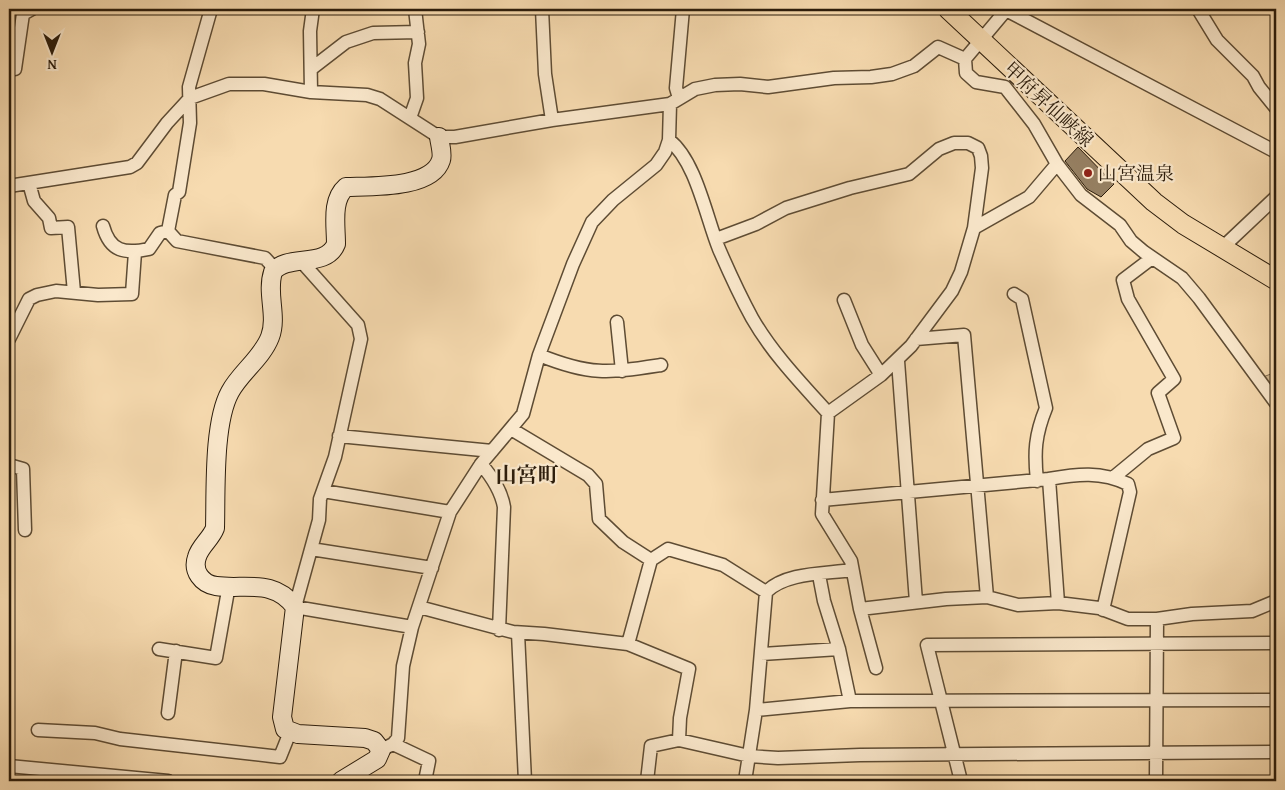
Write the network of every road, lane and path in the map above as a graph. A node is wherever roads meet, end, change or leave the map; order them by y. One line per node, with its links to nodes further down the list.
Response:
1 (32, 9): 13 (street)
2 (211, 9): 16 (street)
3 (313, 9): 14 (street)
4 (415, 9): 10 (street)
5 (542, 9): 20 (street)
6 (683, 9): 17 (street)
7 (948, 9): 11 (main road, 甲府昇仙峡線)
8 (1198, 9): 18 (street)
9 (1007, 10): 11 (street); 23 (street)
10 (418, 32): 14 (street); 19 (street)
11 (981, 40): 12 (street); 32 (main road, 甲府昇仙峡線)
12 (966, 59): 17 (street); 24 (street)
13 (9, 69)
14 (311, 69): 15 (street)
15 (311, 92): 16 (street); 19 (street)
16 (190, 98): 25 (street); 30 (street)
17 (674, 101): 20 (street); 22 (street)
18 (1276, 108)
19 (410, 118): 21 (street)
20 (552, 120): 21 (street)
21 (439, 137): 35 (street)
22 (669, 140): 31 (street); 44 (street)
23 (1276, 152)
24 (1057, 164): 29 (street); 34 (street)
25 (29, 183): 26 (street); 38 (street)
26 (9, 186)
27 (1276, 197): 32 (street)
28 (103, 226): 33 (street)
29 (974, 228): 31 (street); 43 (street)
30 (168, 231): 33 (street); 36 (street)
31 (716, 240): 50 (street)
32 (1222, 248): 37 (main road, 甲府昇仙峡線)
33 (135, 252): 38 (street)
34 (1152, 258): 49 (street); 56 (street)
35 (301, 261): 36 (street); 52 (street)
36 (275, 269): 69 (street)
37 (1276, 280)
38 (74, 292): 42 (street)
39 (1014, 294): 57 (street)
40 (844, 300): 48 (street)
41 (617, 322): 47 (street)
42 (9, 339)
43 (916, 339): 45 (street); 58 (street)
44 (540, 355): 47 (street); 51 (street)
45 (898, 361): 48 (street); 60 (street)
46 (661, 365): 47 (street)
47 (622, 371)
48 (881, 375): 50 (street)
49 (1276, 402)
50 (828, 413): 61 (street)
51 (511, 429): 53 (street); 65 (street)
52 (339, 436): 53 (street); 59 (street)
53 (492, 451): 54 (street)
54 (481, 464): 62 (street); 81 (street)
55 (9, 465): 63 (street)
56 (1114, 477): 57 (street); 78 (street)
57 (1043, 480): 58 (street); 74 (street)
58 (977, 487): 60 (street); 71 (street)
59 (323, 491): 62 (street); 64 (street)
60 (908, 493): 61 (street); 73 (street)
61 (822, 500): 67 (street)
62 (450, 512): 66 (street)
63 (26, 530)
64 (311, 549): 66 (street); 75 (street)
65 (652, 560): 70 (street); 84 (street)
66 (432, 568): 76 (street)
67 (852, 570): 68 (street); 77 (street)
68 (819, 574): 70 (street); 87 (street)
69 (230, 585): 75 (street); 88 (street)
70 (766, 592): 89 (street)
71 (987, 597): 73 (street); 74 (street)
72 (1276, 601): 79 (street)
73 (916, 602): 77 (street)
74 (1058, 603): 78 (street)
75 (295, 607): 80 (street); 98 (street)
76 (419, 607): 80 (street); 81 (street)
77 (860, 609): 90 (street)
78 (1103, 610): 79 (street)
79 (1157, 619): 85 (street)
80 (412, 627): 100 (street)
81 (500, 630): 82 (street)
82 (518, 633): 84 (street); 110 (street)
83 (1276, 643): 85 (street)
84 (628, 644): 99 (street)
85 (1157, 645): 91 (street); 92 (street)
86 (158, 649): 88 (street)
87 (840, 649): 89 (street); 94 (street)
88 (176, 651): 96 (street)
89 (760, 654): 95 (street)
90 (876, 668)
91 (941, 700): 92 (street); 94 (street); 103 (street)
92 (1157, 700): 93 (street); 101 (street)
93 (1276, 700)
94 (850, 701): 95 (street)
95 (756, 710): 104 (street)
96 (168, 713)
97 (38, 730): 98 (street)
98 (290, 732): 100 (street)
99 (679, 740): 104 (street); 111 (street)
100 (387, 747): 108 (street); 109 (street)
101 (1156, 752): 102 (street); 103 (street); 114 (street)
102 (1276, 752)
103 (954, 754): 104 (street); 113 (street)
104 (749, 756): 112 (street)
105 (9, 766): 106 (street)
106 (36, 775): 107 (street)
107 (168, 781)
108 (342, 781)
109 (425, 781)
110 (525, 781)
111 (647, 781)
112 (745, 781)
113 (961, 781)
114 (1156, 781)

